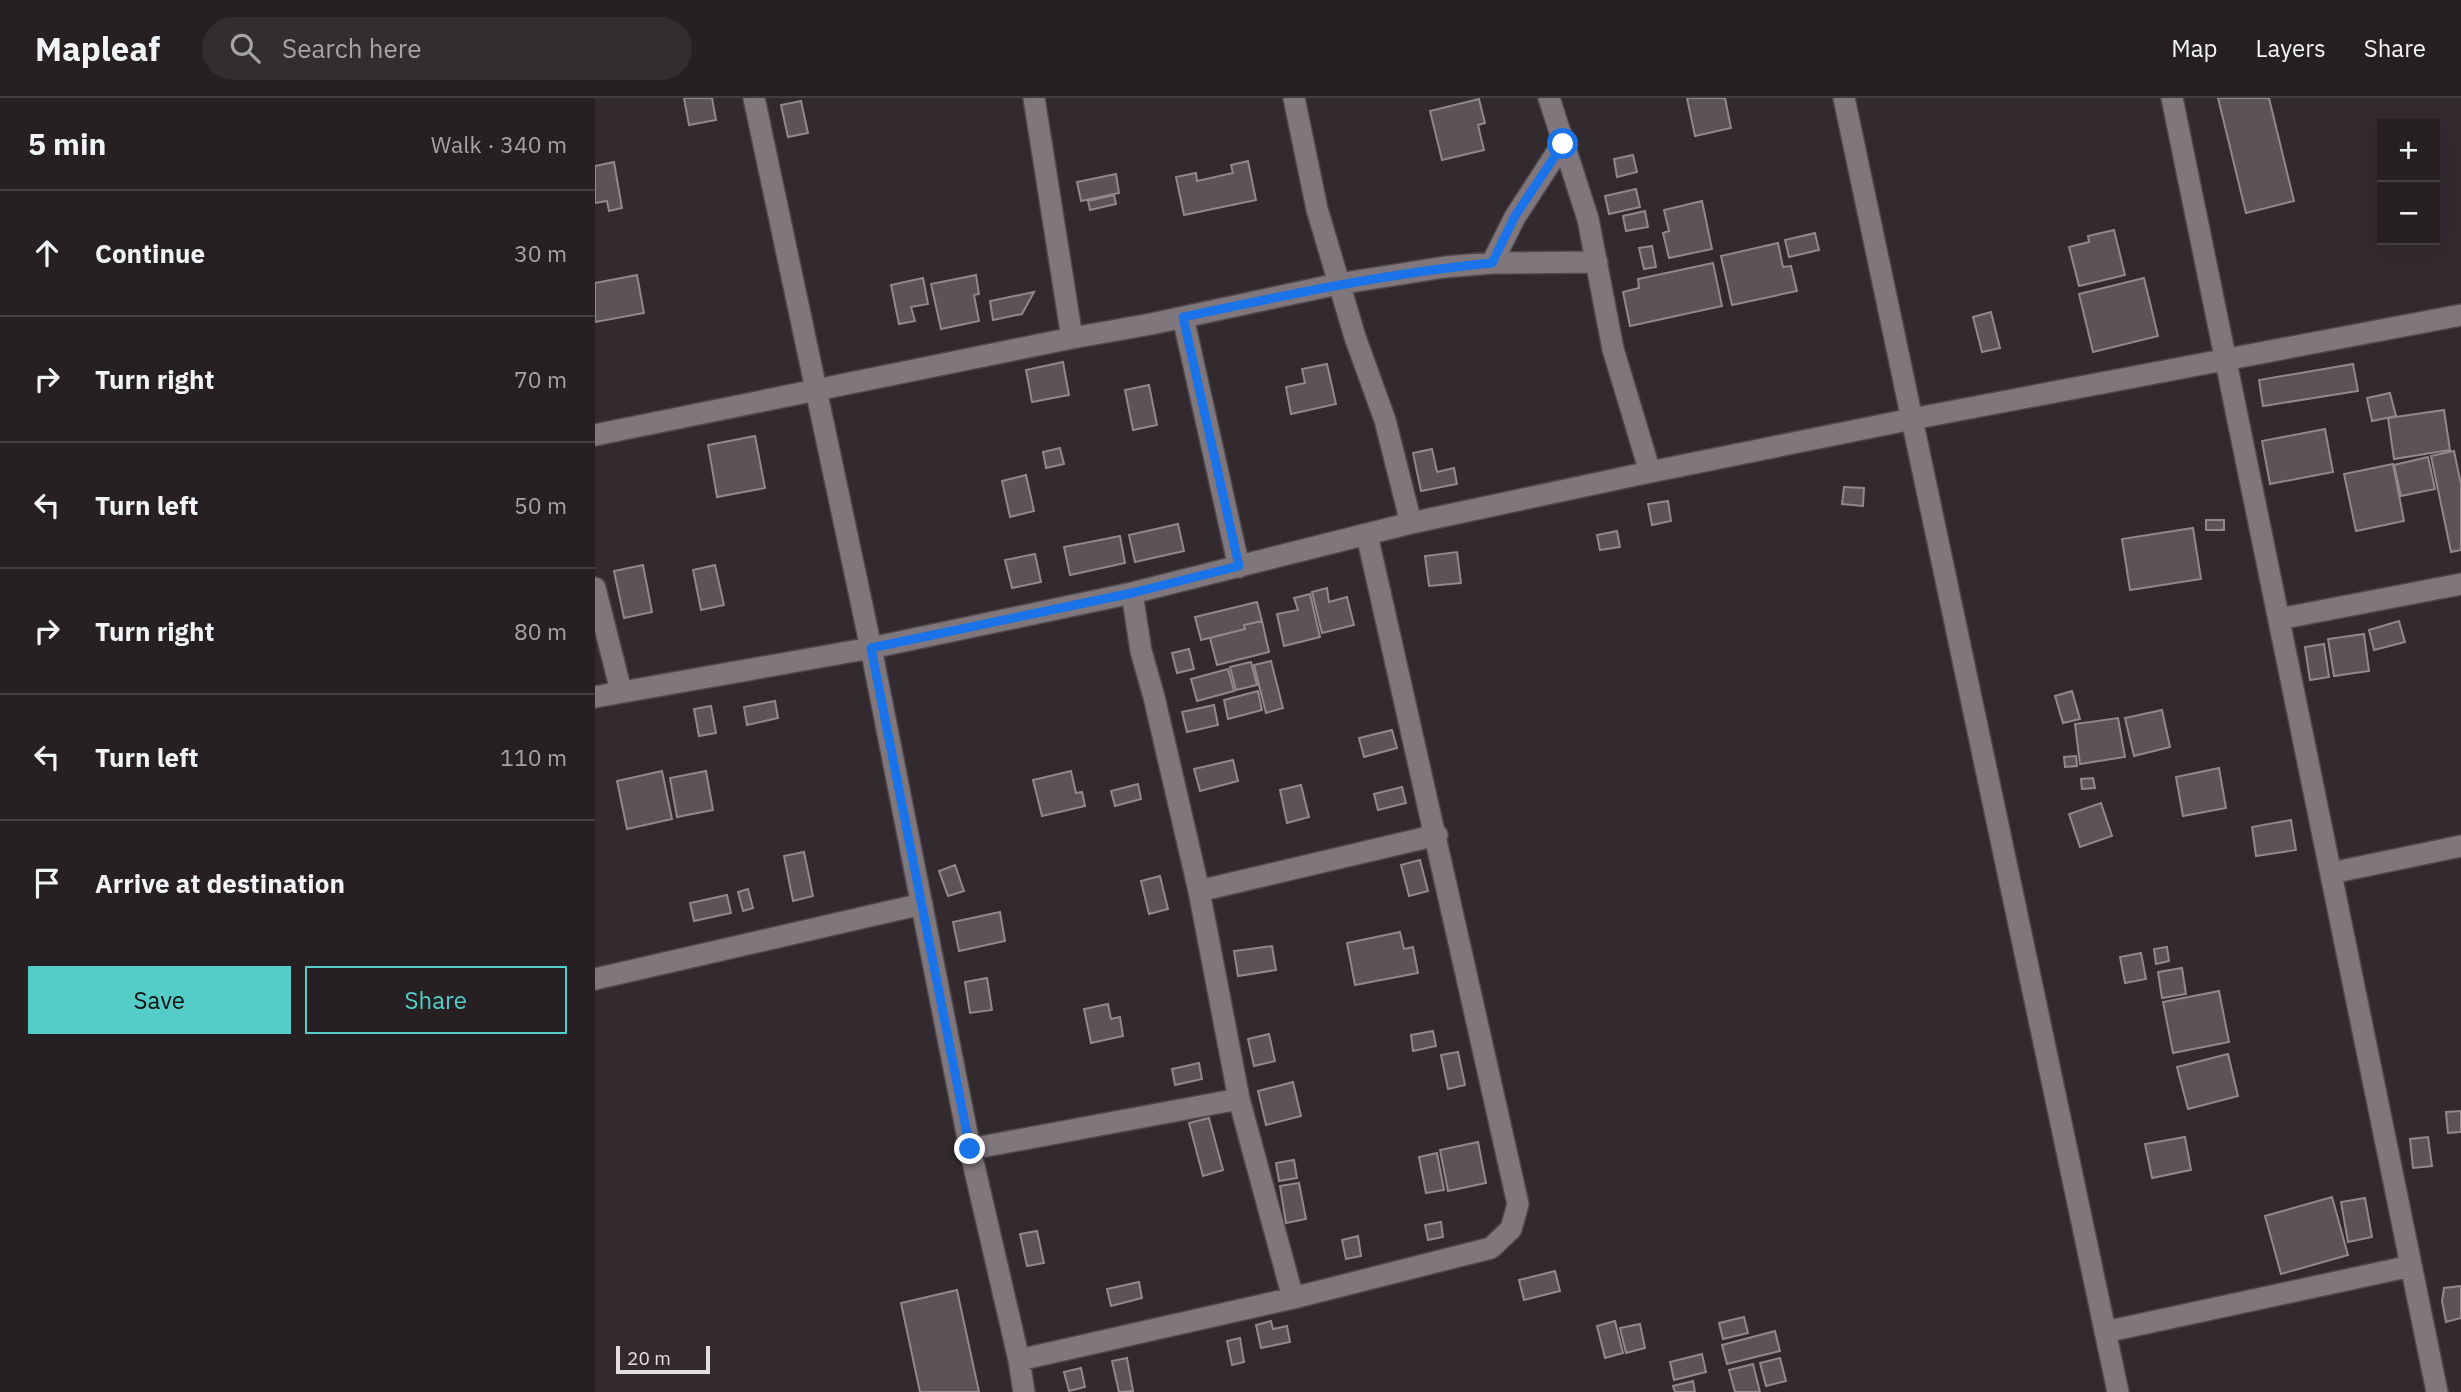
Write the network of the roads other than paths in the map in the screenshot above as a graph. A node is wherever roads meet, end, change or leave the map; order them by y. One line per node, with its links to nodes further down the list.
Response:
1 (754, 98): 15 (street)
2 (1034, 98): 13 (street)
3 (1294, 98): 10 (street)
4 (1549, 98): 7 (street)
5 (1844, 98): 16 (street)
6 (2172, 98): 14 (street)
7 (1563, 144): 8 (street); 9 (street)
8 (1597, 262): 9 (street); 18 (street)
9 (1492, 263): 10 (street)
10 (1338, 284): 12 (street); 19 (street)
11 (2461, 315): 14 (street)
12 (1183, 317): 13 (street); 21 (street)
13 (1072, 338): 15 (street)
14 (2227, 361): 16 (street); 25 (street)
15 (816, 390): 17 (street); 26 (street)
16 (1912, 419): 18 (street); 39 (street)
17 (595, 435)
18 (1650, 472): 19 (street)
19 (1411, 523): 20 (street)
20 (1367, 534): 21 (street); 29 (street)
21 (1239, 566): 24 (street)
22 (2461, 584): 25 (street)
23 (595, 588): 27 (street)
24 (1132, 593): 26 (street); 32 (street)
25 (2279, 619): 31 (street)
26 (871, 648): 27 (street); 33 (street)
27 (621, 691): 28 (street)
28 (595, 697)
29 (1437, 835): 32 (street); 38 (street)
30 (2461, 846): 31 (street)
31 (2330, 873): 37 (street)
32 (1199, 891): 35 (street)
33 (922, 904): 34 (street); 36 (street)
34 (595, 979)
35 (1239, 1099): 36 (street); 38 (street)
36 (970, 1149): 40 (street)
37 (2411, 1266): 39 (street); 43 (street)
38 (1293, 1298): 40 (street)
39 (2105, 1332): 42 (street)
40 (1019, 1360): 41 (street)
41 (1024, 1392)
42 (2118, 1392)
43 (2437, 1392)

